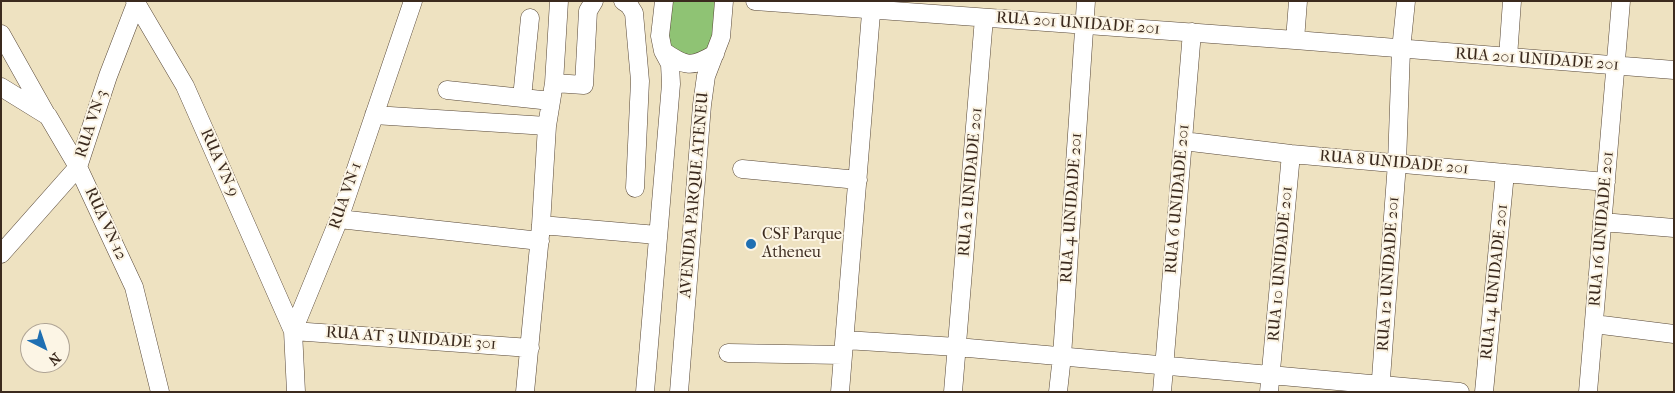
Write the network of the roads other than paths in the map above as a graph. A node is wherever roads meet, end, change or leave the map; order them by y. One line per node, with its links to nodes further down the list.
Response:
1 (413, 1): 32 (street, RUA VN-1)
2 (559, 1): 27 (street)
3 (594, 1): 27 (street)
4 (623, 1): 43 (street)
5 (664, 1): 22 (street)
6 (724, 1): 23 (street, AVENIDA PARQUE ATENEU)
7 (755, 1): 14 (street, RUA 201 UNIDADE 201)
8 (1086, 1): 17 (street, RUA 4 UNIDADE 201)
9 (1298, 1): 20 (street)
10 (1406, 1): 21 (street)
11 (1512, 1): 24 (street)
12 (1621, 1): 25 (street, RUA 16 UNIDADE 201)
13 (136, 2): 38 (street, RUA VN-3); 51 (street, RUA VN-9)
14 (872, 6): 16 (street, RUA 201 UNIDADE 201); 41 (street)
15 (530, 18): 30 (street)
16 (984, 18): 17 (street, RUA 201 UNIDADE 201); 53 (street, RUA 2 UNIDADE 201)
17 (1084, 25): 18 (street, RUA 201 UNIDADE 201); 57 (street, RUA 4 UNIDADE 201)
18 (1192, 32): 20 (street, RUA 201 UNIDADE 201); 35 (street, RUA 6 UNIDADE 201)
19 (1, 34): 33 (street)
20 (1295, 40): 21 (street, RUA 201 UNIDADE 201)
21 (1401, 50): 24 (street, RUA 201 UNIDADE 201); 37 (street)
22 (663, 52): 23 (street); 48 (street)
23 (715, 54): 65 (street, AVENIDA PARQUE ATENEU)
24 (1508, 57): 25 (street, RUA 201 UNIDADE 201)
25 (1615, 66): 26 (street, RUA 201 UNIDADE 201); 42 (street, RUA 16 UNIDADE 201)
26 (1674, 70)
27 (554, 83): 31 (street)
28 (1, 87): 33 (street, RUA VN-12)
29 (446, 90): 30 (street)
30 (522, 98): 31 (street)
31 (551, 101): 34 (street)
32 (374, 115): 34 (street); 44 (street, RUA VN-1)
33 (48, 116): 38 (street, RUA VN-12)
34 (546, 126): 47 (street)
35 (1183, 141): 36 (street, RUA 8 UNIDADE 201); 58 (street, RUA 6 UNIDADE 201)
36 (1291, 154): 37 (street, RUA 8 UNIDADE 201); 59 (street, RUA 10 UNIDADE 201)
37 (1397, 163): 40 (street, RUA 8 UNIDADE 201); 60 (street, RUA 12 UNIDADE 201)
38 (78, 167): 49 (street, RUA VN-3); 61 (street, RUA VN-12)
39 (742, 170): 41 (street)
40 (1505, 173): 42 (street, RUA 8 UNIDADE 201); 71 (street, RUA 14 UNIDADE 201)
41 (858, 180): 55 (street)
42 (1606, 182): 45 (street, RUA 16 UNIDADE 201)
43 (635, 188)
44 (339, 219): 47 (street); 51 (street, RUA VN-1)
45 (1602, 222): 46 (street); 50 (street, RUA 16 UNIDADE 201)
46 (1674, 228)
47 (540, 233): 48 (street); 54 (street)
48 (657, 235): 64 (street)
49 (1, 254)
50 (1594, 324): 52 (street); 72 (street, RUA 16 UNIDADE 201)
51 (293, 331): 54 (street, RUA AT 3 UNIDADE 301); 62 (street, RUA VN-1)
52 (1674, 334)
53 (957, 347): 55 (street); 57 (street); 67 (street, RUA 2 UNIDADE 201)
54 (530, 348): 63 (street)
55 (843, 348): 56 (street); 66 (street)
56 (728, 352)
57 (1062, 356): 58 (street); 68 (street, RUA 4 UNIDADE 201)
58 (1163, 365): 59 (street); 69 (street, RUA 6 UNIDADE 201)
59 (1270, 383): 60 (street)
60 (1381, 388): 70 (street)
61 (160, 392)
62 (296, 392)
63 (525, 392)
64 (645, 392)
65 (679, 392)
66 (840, 392)
67 (953, 392)
68 (1058, 392)
69 (1162, 392)
70 (1460, 392)
71 (1484, 392)
72 (1588, 392)

